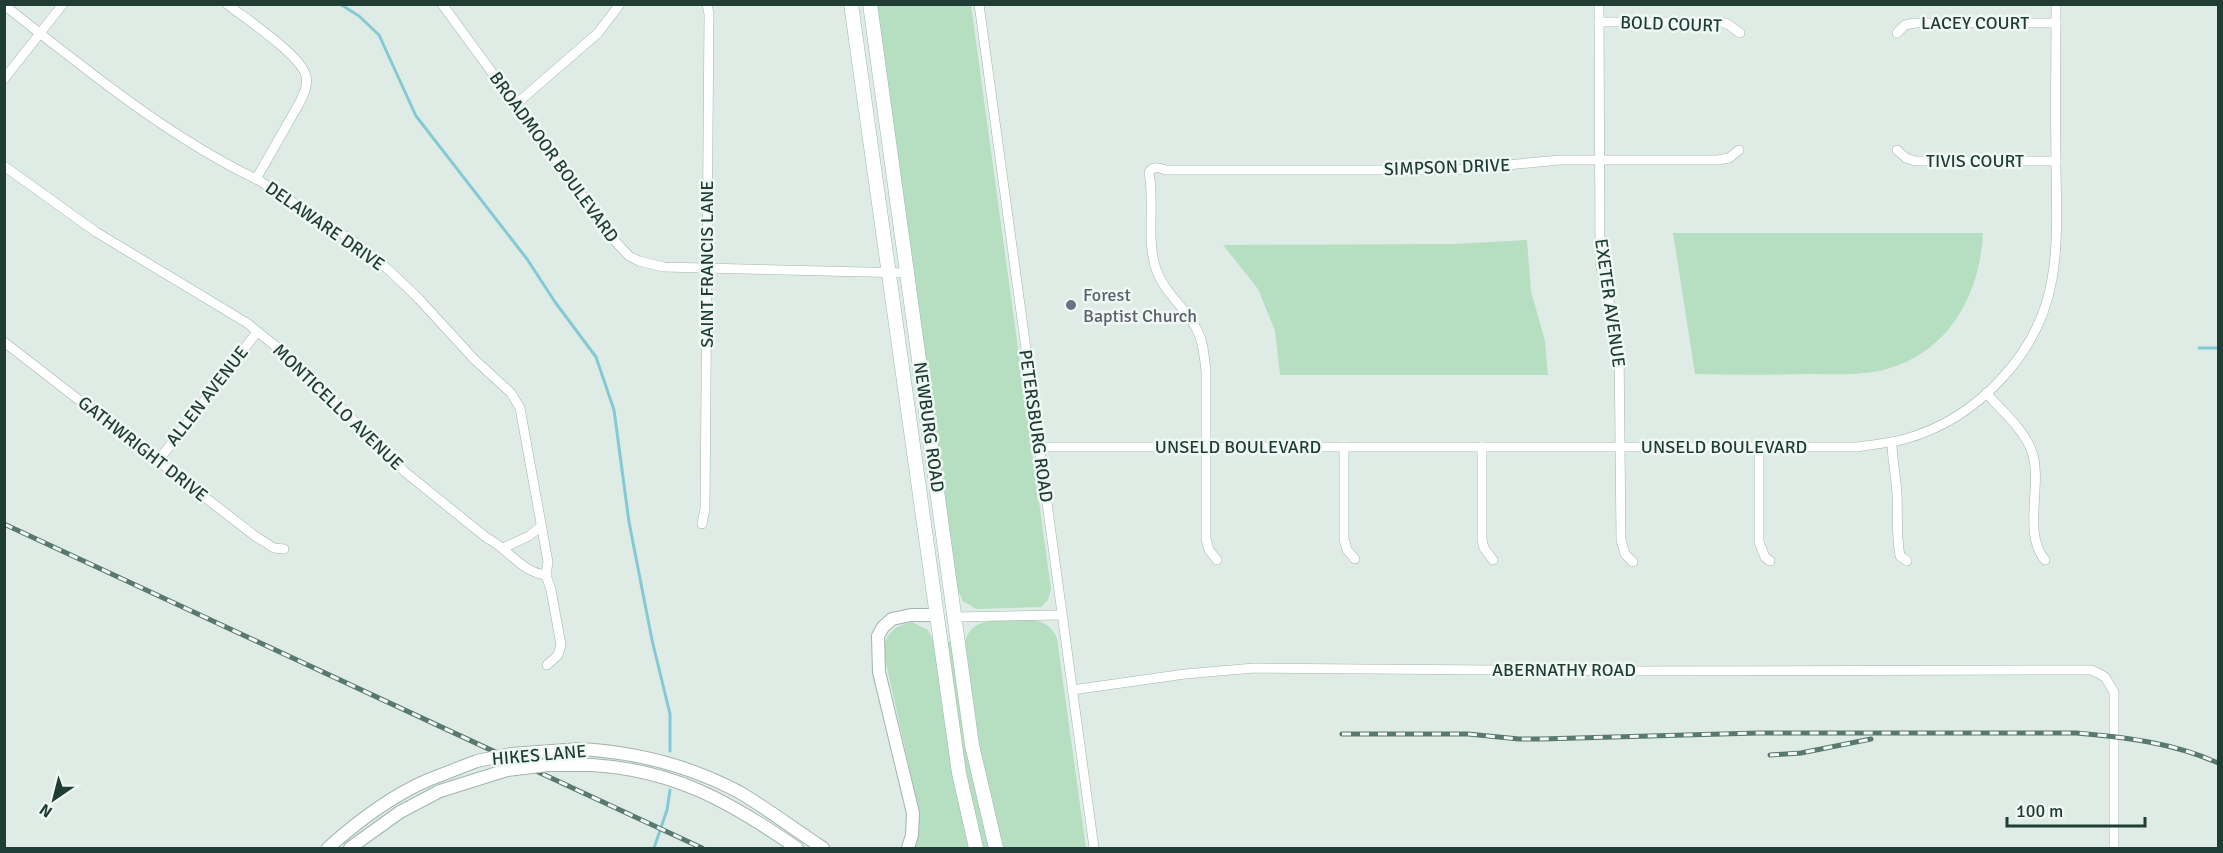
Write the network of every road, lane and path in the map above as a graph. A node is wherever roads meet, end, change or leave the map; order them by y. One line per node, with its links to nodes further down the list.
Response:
1 (63, 4): 14 (street)
2 (227, 4): 24 (street)
3 (442, 4): 18 (street, BROADMOOR BOULEVARD)
4 (620, 4): 18 (street)
5 (707, 4): 25 (street, SAINT FRANCIS LANE)
6 (851, 4): 26 (main road, NEWBURG ROAD)
7 (870, 4): 27 (main road, NEWBURG ROAD)
8 (979, 4): 33 (street, PETERSBURG ROAD)
9 (1599, 4): 12 (street, EXETER AVENUE)
10 (2056, 4): 13 (street, UNSELD BOULEVARD)
11 (4, 5): 14 (street, DELAWARE DRIVE)
12 (1599, 22): 15 (street, BOLD COURT); 21 (street, EXETER AVENUE)
13 (2056, 23): 16 (street, LACEY COURT); 22 (street, UNSELD BOULEVARD)
14 (40, 33): 17 (street); 24 (street, DELAWARE DRIVE)
15 (1740, 33)
16 (1897, 33)
17 (4, 79)
18 (514, 105): 25 (street, BROADMOOR BOULEVARD)
19 (1739, 150): 21 (street, SIMPSON DRIVE)
20 (1897, 150): 22 (street, TIVIS COURT)
21 (1599, 160): 32 (street, SIMPSON DRIVE); 36 (street, EXETER AVENUE)
22 (2056, 161): 30 (street, UNSELD BOULEVARD)
23 (4, 166): 28 (street, MONTICELLO AVENUE)
24 (256, 179): 40 (street, DELAWARE DRIVE)
25 (707, 268): 26 (street, BROADMOOR BOULEVARD); 39 (street, SAINT FRANCIS LANE)
26 (889, 273): 27 (street, BROADMOOR BOULEVARD); 51 (main road, NEWBURG ROAD)
27 (907, 273): 53 (main road, NEWBURG ROAD)
28 (257, 332): 38 (street, ALLEN AVENUE); 41 (street, MONTICELLO AVENUE)
29 (4, 342): 38 (street, GATHWRIGHT DRIVE)
30 (1986, 393): 31 (street, UNSELD BOULEVARD); 46 (street)
31 (1892, 442): 37 (street, UNSELD BOULEVARD); 48 (street)
32 (1206, 446): 33 (street, UNSELD BOULEVARD); 34 (street, UNSELD BOULEVARD); 44 (street)
33 (1039, 447): 52 (street, PETERSBURG ROAD)
34 (1344, 447): 35 (street, UNSELD BOULEVARD); 43 (street)
35 (1482, 447): 36 (street, UNSELD BOULEVARD); 45 (street)
36 (1620, 447): 37 (street, UNSELD BOULEVARD); 49 (street, EXETER AVENUE)
37 (1759, 447): 47 (street)
38 (158, 461): 42 (street, GATHWRIGHT DRIVE)
39 (702, 524)
40 (540, 527): 41 (street); 50 (street, DELAWARE DRIVE)
41 (503, 548): 50 (street, MONTICELLO AVENUE)
42 (284, 549)
43 (1355, 559)
44 (1217, 560)
45 (1493, 560)
46 (2045, 560)
47 (1770, 561)
48 (1907, 561)
49 (1633, 562)
50 (546, 575): 54 (street, DELAWARE DRIVE)
51 (936, 615): 60 (street); 61 (main road, NEWBURG ROAD)
52 (1062, 615): 53 (street); 55 (street, PETERSBURG ROAD)
53 (956, 617): 62 (main road, NEWBURG ROAD)
54 (547, 665)
55 (1072, 690): 63 (street, PETERSBURG ROAD); 64 (street, ABERNATHY ROAD)
56 (328, 849): 59 (street, HIKES LANE, bridge)
57 (350, 849): 58 (street, HIKES LANE, bridge)
58 (797, 849)
59 (823, 849)
60 (908, 849)
61 (976, 849)
62 (996, 849)
63 (1094, 849)
64 (2114, 849)

